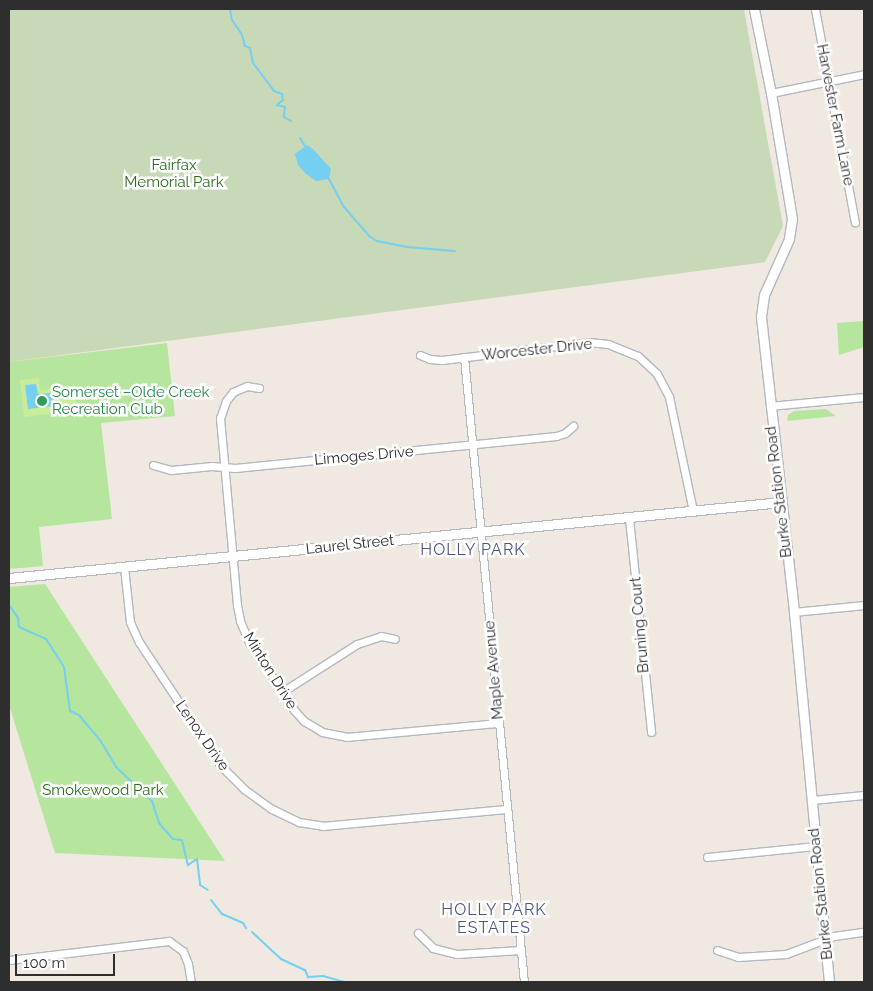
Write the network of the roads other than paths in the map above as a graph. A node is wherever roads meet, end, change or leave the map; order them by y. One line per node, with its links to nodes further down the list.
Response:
1 (754, 9): 5 (street, Burke Station Road)
2 (815, 9): 4 (street, Harvester Farm Lane)
3 (864, 74): 4 (street)
4 (828, 81): 5 (street); 6 (street, Harvester Farm Lane)
5 (771, 93): 11 (street, Burke Station Road)
6 (855, 222)
7 (420, 354): 8 (street, Worcester Drive)
8 (464, 358): 13 (street, Maple Avenue); 17 (street, Worcester Drive)
9 (259, 388): 15 (street, Minton Drive)
10 (864, 397): 11 (street)
11 (770, 406): 16 (street, Burke Station Road)
12 (573, 426): 13 (street, Limoges Drive)
13 (472, 445): 15 (street, Limoges Drive); 19 (street, Maple Avenue)
14 (153, 465): 15 (street, Limoges Drive)
15 (224, 468): 20 (street, Minton Drive)
16 (781, 502): 17 (street, Laurel Street); 24 (street, Burke Station Road)
17 (693, 509): 18 (street, Laurel Street)
18 (629, 518): 19 (street, Laurel Street); 28 (street, Bruning Court)
19 (481, 532): 20 (street, Laurel Street); 27 (street, Maple Avenue)
20 (232, 556): 21 (street, Laurel Street); 26 (street, Minton Drive)
21 (124, 567): 22 (street, Laurel Street); 31 (street, Lenox Drive)
22 (9, 578)
23 (864, 605): 24 (street)
24 (794, 612): 30 (street, Burke Station Road)
25 (394, 639): 26 (street)
26 (282, 692): 27 (street, Minton Drive)
27 (498, 722): 31 (street, Maple Avenue)
28 (651, 732)
29 (864, 795): 30 (street)
30 (812, 800): 32 (street, Burke Station Road)
31 (506, 810): 37 (street, Maple Avenue)
32 (816, 846): 33 (street); 36 (street, Burke Station Road)
33 (707, 857)
34 (418, 932): 37 (street)
35 (864, 932): 36 (street)
36 (825, 940): 38 (street); 42 (street, Burke Station Road)
37 (520, 950): 41 (street, Maple Avenue)
38 (717, 950)
39 (9, 960): 40 (street)
40 (190, 982)
41 (524, 982)
42 (829, 982)

